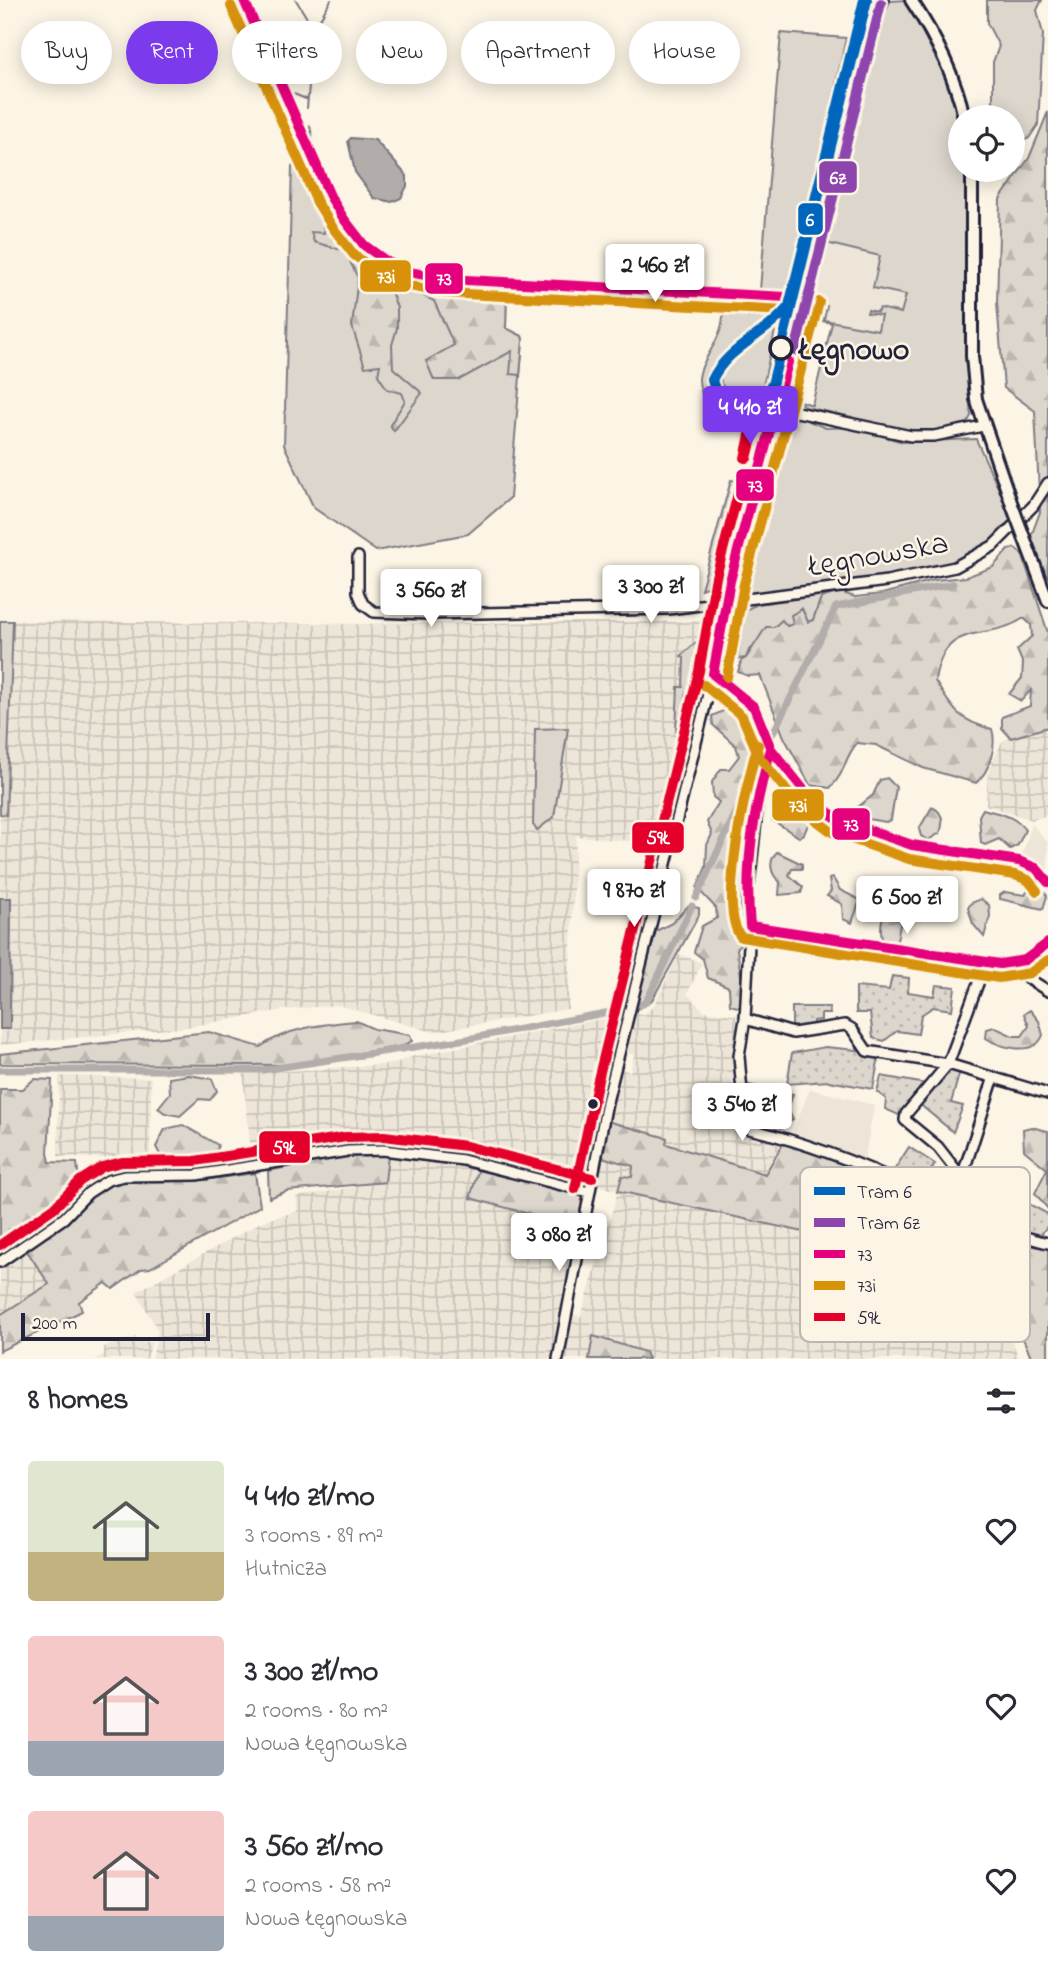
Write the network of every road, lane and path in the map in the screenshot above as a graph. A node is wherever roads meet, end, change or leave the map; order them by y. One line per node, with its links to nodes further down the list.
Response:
1 (244, 0): 6 (street)
2 (883, 0): 6 (street)
3 (911, 0): 4 (main road)
4 (960, 105)
5 (972, 182): 8 (main road)
6 (805, 298): 7 (street)
7 (778, 408): 8 (street); 12 (street)
8 (983, 426): 11 (main road, bridge)
9 (1048, 484): 12 (street, Łęgnowska)
10 (358, 557): 12 (street, Łęgnowska)
11 (1048, 601)
12 (727, 602): 13 (street)
13 (713, 674): 14 (street); 28 (street)
14 (771, 749): 15 (street); 16 (street)
15 (1048, 881)
16 (750, 926): 18 (street); 21 (street)
17 (1047, 948): 19 (street)
18 (986, 962): 19 (street); 22 (street)
19 (1013, 964): 20 (street)
20 (1048, 991)
21 (745, 1019): 22 (street); 25 (street)
22 (948, 1064): 23 (street); 26 (street)
23 (992, 1080): 24 (street); 27 (street)
24 (1048, 1094)
25 (859, 1167)
26 (954, 1167)
27 (965, 1167)
28 (589, 1192): 31 (street); 32 (street)
29 (1030, 1238): 30 (street)
30 (1048, 1243)
31 (0, 1262)
32 (558, 1359)

